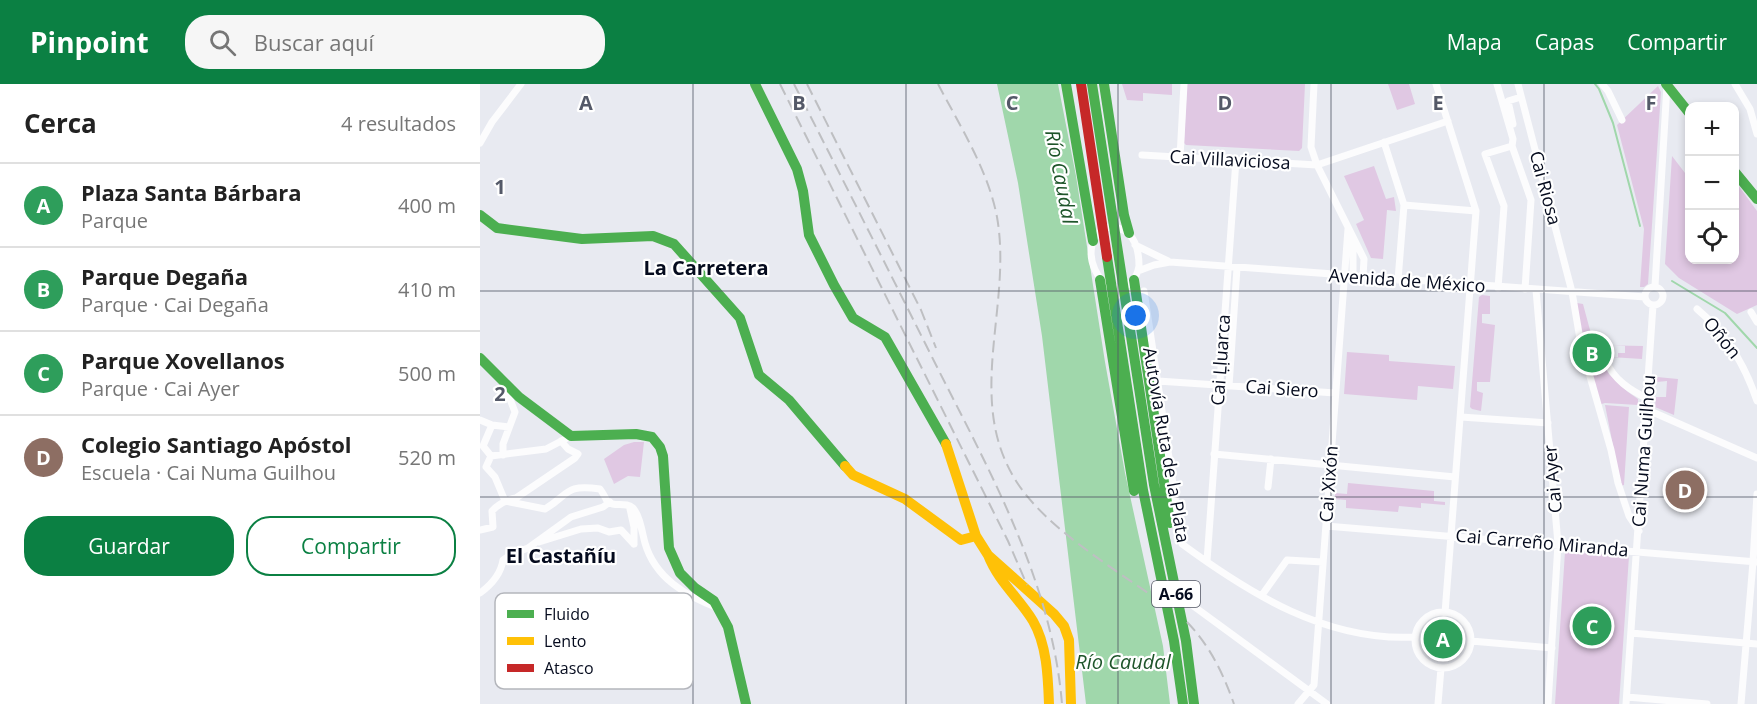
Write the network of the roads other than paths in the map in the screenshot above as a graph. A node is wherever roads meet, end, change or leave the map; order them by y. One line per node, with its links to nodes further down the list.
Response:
1 (521, 84): 22 (street)
2 (755, 84): 92 (main road)
3 (1066, 84): 35 (main road)
4 (1081, 84): 83 (main road, Autovía Ruta de la Plata / A-66)
5 (1092, 84): 83 (main road, Autovía Ruta de la Plata / A-66)
6 (1104, 84): 34 (main road)
7 (1184, 84): 25 (street)
8 (1314, 84): 27 (street)
9 (1436, 84): 19 (street)
10 (1497, 84): 17 (street)
11 (1518, 84): 15 (street, Cai Riosa)
12 (1602, 84): 18 (street)
13 (1735, 84): 20 (street)
14 (1667, 85): 16 (main road); 47 (street)
15 (1521, 97): 17 (street); 52 (street, Cai Riosa)
16 (1685, 109)
17 (1506, 114): 23 (street)
18 (1622, 120)
19 (1448, 121): 21 (street); 31 (street)
20 (1757, 134)
21 (1384, 142): 27 (street); 30 (street)
22 (480, 143)
23 (1512, 146): 48 (street); 49 (street)
24 (1142, 155): 25 (street, Cai Villaviciosa)
25 (1179, 157): 26 (street, Cai Villaviciosa)
26 (1236, 160): 27 (street, Cai Villaviciosa); 38 (street, Cai Ḷḷuarca)
27 (1317, 165): 33 (street)
28 (1739, 177): 29 (main road)
29 (1757, 199)
30 (1404, 205): 31 (street); 45 (street)
31 (1476, 211): 46 (street)
32 (480, 215): 92 (main road)
33 (1348, 229): 41 (street, Cai Xixón); 42 (street); 43 (street)
34 (1130, 233): 35 (street); 36 (street)
35 (1093, 241): 44 (street)
36 (1136, 245): 37 (street, Avenida de México); 40 (street)
37 (1170, 262): 38 (street, Avenida de México); 40 (street, Avenida de México)
38 (1227, 267): 39 (street, Avenida de México); 62 (street, Cai Ḷḷuarca)
39 (1237, 268): 41 (street, Avenida de México); 63 (street)
40 (1136, 275): 44 (street); 101 (main road)
41 (1343, 276): 42 (street, Avenida de México); 64 (street, Cai Xixón)
42 (1353, 277): 43 (street, Avenida de México)
43 (1363, 278): 45 (street, Avenida de México)
44 (1100, 280): 112 (main road)
45 (1398, 280): 46 (street, Avenida de México)
46 (1469, 286): 48 (street, Avenida de México); 68 (street)
47 (1655, 286): 53 (street); 54 (street)
48 (1498, 288): 49 (street, Avenida de México)
49 (1525, 289): 50 (street, Avenida de México)
50 (1536, 290): 52 (street, Avenida de México); 70 (street, Cai Ayer)
51 (1144, 291): 60 (street)
52 (1572, 292): 53 (street, Avenida de México); 91 (street, Cai Riosa)
53 (1645, 297): 54 (street)
54 (1653, 305): 65 (street, Cai Numa Guilhou)
55 (1697, 309): 66 (street, Oñón)
56 (1750, 312): 57 (street)
57 (1757, 322)
58 (480, 358): 61 (main road)
59 (1606, 361): 65 (street)
60 (1158, 381): 62 (street, Cai Siero); 98 (street)
61 (504, 382): 72 (street); 73 (main road)
62 (1219, 385): 63 (street, Cai Siero); 75 (street, Cai Ḷḷuarca)
63 (1229, 386): 64 (street, Cai Siero)
64 (1335, 393): 80 (street, Cai Xixón)
65 (1648, 399): 67 (street, Cai Numa Guilhou)
66 (1757, 401)
67 (1648, 410): 77 (street); 91 (street, Cai Numa Guilhou)
68 (1461, 417): 70 (street); 81 (street)
69 (480, 420): 71 (street)
70 (1548, 423): 94 (street, Cai Ayer)
71 (492, 424): 72 (street); 74 (street)
72 (509, 427): 76 (street)
73 (566, 439): 76 (street); 85 (street); 107 (main road)
74 (482, 441): 79 (street)
75 (1214, 454): 78 (street); 98 (street, Cai Ḷḷuarca)
76 (503, 455): 79 (street)
77 (1757, 458)
78 (1271, 459): 80 (street); 82 (street)
79 (486, 461): 85 (street)
80 (1330, 465): 81 (street); 89 (street, Cai Xixón)
81 (1455, 477): 93 (street)
82 (1268, 487)
83 (1149, 488): 101 (main road, Autovía Ruta de la Plata / A-66); 112 (main road, Autovía Ruta de la Plata / A-66)
84 (1757, 494): 88 (street)
85 (505, 501): 86 (street); 90 (street)
86 (610, 502): 87 (street); 95 (street)
87 (630, 506): 95 (street); 103 (street)
88 (1756, 524): 100 (street)
89 (1326, 526): 93 (street, Cai Carreño Miranda); 99 (street, Cai Xixón)
90 (480, 530)
91 (1639, 531): 96 (street, Cai Numa Guilhou)
92 (976, 536): 97 (main road)
93 (1451, 536): 94 (street, Cai Carreño Miranda); 108 (street)
94 (1558, 544): 96 (street, Cai Carreño Miranda); 116 (street, Cai Ayer)
95 (532, 545): 102 (street)
96 (1638, 552): 100 (street, Cai Carreño Miranda); 110 (street, Cai Numa Guilhou)
97 (988, 555): 121 (main road); 122 (main road)
98 (1207, 561): 104 (street)
99 (1323, 562): 104 (street); 109 (street, Cai Xixón)
100 (1755, 562): 114 (street)
101 (1174, 582): 124 (main road, Autovía Ruta de la Plata / A-66)
102 (480, 593)
103 (687, 593)
104 (1262, 595): 109 (street)
105 (693, 597): 107 (street)
106 (1192, 605): 118 (street)
107 (718, 608): 120 (main road)
108 (1445, 613): 111 (street); 113 (street)
109 (1319, 624): 111 (street); 118 (street, Cai Xixón)
110 (1631, 633): 114 (street); 119 (street, Cai Numa Guilhou)
111 (1415, 638): 117 (street)
112 (1174, 641): 123 (main road, Autovía Ruta de la Plata / A-66)
113 (1470, 641): 116 (street); 117 (street)
114 (1746, 643): 115 (street); 130 (street)
115 (1757, 644)
116 (1552, 648): 128 (street, Cai Ayer)
117 (1441, 668): 127 (street)
118 (1309, 691): 125 (street); 126 (street)
119 (1627, 701): 129 (street)
120 (746, 704)
121 (1049, 704)
122 (1071, 704)
123 (1183, 704)
124 (1194, 704)
125 (1298, 704)
126 (1327, 704)
127 (1438, 704)
128 (1548, 704)
129 (1707, 704)
130 (1741, 704)

